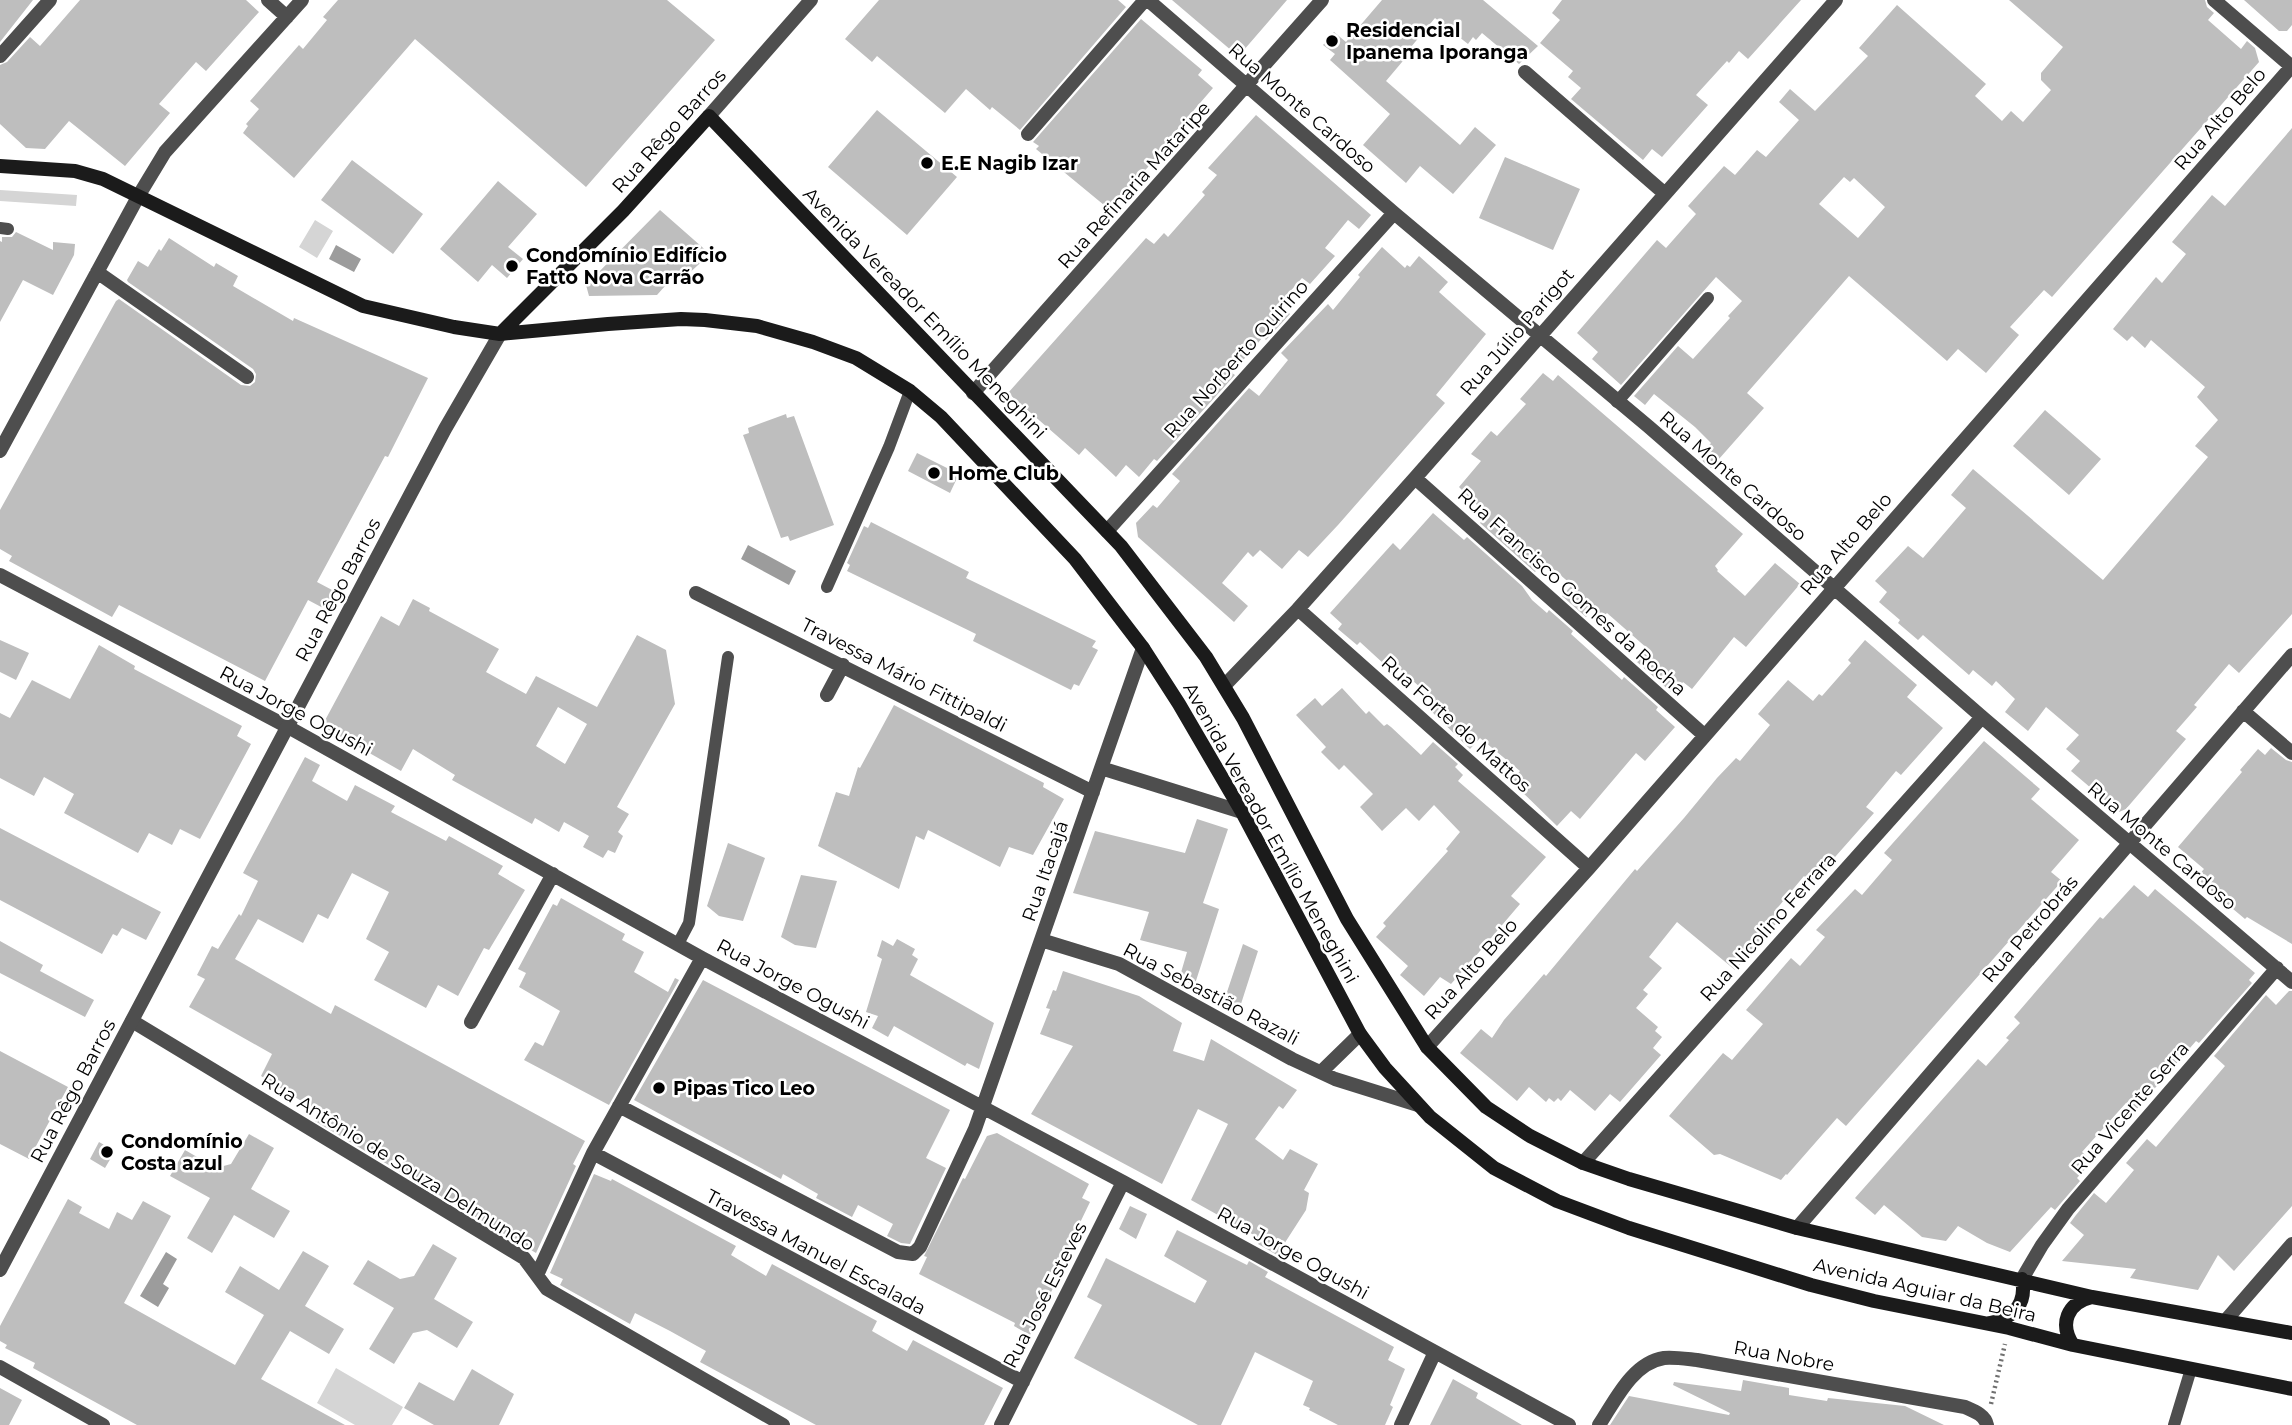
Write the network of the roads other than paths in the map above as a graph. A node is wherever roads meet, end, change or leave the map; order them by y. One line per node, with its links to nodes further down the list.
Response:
1 (50, 0): 10 (street)
2 (268, 0): 9 (street)
3 (302, 0): 9 (street)
4 (811, 0): 14 (street, Rua Rêgo Barros)
5 (1146, 0): 13 (street, Rua Monte Cardoso); 15 (street)
6 (1322, 0): 13 (street, Rua Refinaria Mataripe)
7 (1836, 0): 17 (street, Rua Júlio Parigot)
8 (2214, 0): 11 (street)
9 (287, 17): 18 (street)
10 (0, 56)
11 (2292, 67): 33 (street, Rua Alto Belo)
12 (1525, 72): 17 (street)
13 (1247, 86): 19 (street, Rua Monte Cardoso); 26 (street, Rua Refinaria Mataripe)
14 (709, 116): 22 (main road, Rua Rêgo Barros); 26 (main road, Avenida Vereador Emílio Meneghini)
15 (1028, 134)
16 (0, 166): 18 (main road, Avenida Vereador Emílio Meneghini)
17 (1664, 193): 23 (street, Rua Júlio Parigot)
18 (139, 195): 20 (street); 22 (main road, Avenida Vereador Emílio Meneghini)
19 (1394, 212): 23 (street, Rua Monte Cardoso); 30 (street, Rua Norberto Quirino)
20 (97, 272): 24 (street); 28 (street)
21 (1708, 298): 27 (lane)
22 (500, 334): 25 (main road, Avenida Vereador Emílio Meneghini); 44 (street, Rua Rêgo Barros)
23 (1539, 336): 27 (street, Rua Monte Cardoso); 29 (street, Rua Júlio Parigot)
24 (247, 377)
25 (910, 391): 32 (lane); 36 (main road, Avenida Vereador Emílio Meneghini)
26 (973, 393): 30 (main road, Avenida Vereador Emílio Meneghini)
27 (1617, 401): 33 (street, Rua Monte Cardoso)
28 (0, 451)
29 (1415, 478): 35 (street, Rua Júlio Parigot); 45 (street, Rua Francisco Gomes da Rocha)
30 (1107, 531): 40 (main road, Avenida Vereador Emílio Meneghini)
31 (0, 575): 44 (street, Rua Jorge Ogushi)
32 (827, 587)
33 (1833, 589): 43 (street, Rua Monte Cardoso); 45 (street, Rua Alto Belo)
34 (696, 593): 39 (street, Travessa Mário Fittipaldi)
35 (1298, 609): 40 (street, Rua Júlio Parigot); 51 (street, Rua Forte do Mattos)
36 (1143, 648): 47 (street, Rua Itacajá); 49 (main road, Avenida Vereador Emílio Meneghini)
37 (2292, 655): 42 (street, Rua Petrobrás)
38 (727, 657): 54 (lane)
39 (843, 665): 41 (street); 48 (street, Travessa Mário Fittipaldi)
40 (1224, 686): 61 (main road, Avenida Vereador Emílio Meneghini)
41 (827, 695)
42 (2243, 711): 46 (street); 50 (street, Rua Petrobrás)
43 (1982, 717): 50 (street, Rua Monte Cardoso); 67 (street, Rua Nicolino Ferrara)
44 (288, 727): 52 (street, Rua Jorge Ogushi); 58 (street, Rua Rêgo Barros)
45 (1704, 734): 51 (street, Rua Alto Belo)
46 (2292, 753)
47 (1101, 768): 48 (street, Rua Itacajá); 49 (street)
48 (1093, 793): 53 (street, Rua Itacajá)
49 (1242, 812): 60 (main road, Avenida Vereador Emílio Meneghini)
50 (2130, 843): 56 (street, Rua Monte Cardoso); 70 (street, Rua Petrobrás)
51 (1589, 868): 61 (street, Rua Alto Belo)
52 (553, 874): 54 (street, Rua Jorge Ogushi); 59 (street)
53 (1041, 940): 62 (street, Rua Sebastião Razali); 65 (street, Rua Itacajá)
54 (678, 944): 55 (street, Rua Jorge Ogushi)
55 (702, 958): 64 (street); 65 (street, Rua Jorge Ogushi)
56 (2277, 968): 57 (street, Rua Monte Cardoso); 74 (street, Rua Vicente Serra)
57 (2292, 982)
58 (132, 1021): 72 (street, Rua Rêgo Barros); 73 (street, Rua Antônio de Souza Delmundo)
59 (471, 1022)
60 (1360, 1034): 62 (street); 63 (main road, Avenida Vereador Emílio Meneghini)
61 (1427, 1046): 67 (main road, Avenida Vereador Emílio Meneghini)
62 (1321, 1072): 63 (street, Rua Sebastião Razali)
63 (1418, 1105): 69 (main road, Avenida Vereador Emílio Meneghini)
64 (620, 1106): 65 (street, Rua Itacajá); 66 (street)
65 (982, 1107): 68 (street, Rua Jorge Ogushi)
66 (593, 1153): 73 (street); 83 (street, Travessa Manuel Escalada)
67 (1583, 1163): 70 (main road, Avenida Aguiar da Beira)
68 (1123, 1182): 80 (street, Rua Jorge Ogushi); 83 (street, Rua José Esteves)
69 (1557, 1201): 77 (main road, Avenida Aguiar da Beira)
70 (1797, 1227): 74 (main road, Avenida Aguiar da Beira)
71 (2292, 1244): 76 (street)
72 (0, 1270)
73 (537, 1275): 86 (street, Rua Antônio de Souza Delmundo)
74 (2022, 1279): 75 (main road, Avenida Aguiar da Beira); 77 (main road)
75 (2092, 1297): 76 (main road, Avenida Aguiar da Beira); 79 (main road)
76 (2225, 1320): 78 (main road, Avenida Aguiar da Beira)
77 (1989, 1323): 79 (main road, Avenida Aguiar da Beira)
78 (2292, 1333)
79 (2073, 1345): 82 (main road, Avenida Aguiar da Beira)
80 (1435, 1352): 89 (street); 90 (street, Rua Jorge Ogushi)
81 (0, 1367): 87 (street)
82 (2191, 1369): 84 (main road, Avenida Aguiar da Beira); 92 (lane)
83 (1023, 1382): 88 (street, Rua José Esteves)
84 (2292, 1389)
85 (1987, 1423): 91 (street, Rua Nobre)
86 (779, 1424)
87 (103, 1425)
88 (1001, 1425)
89 (1401, 1425)
90 (1569, 1425)
91 (1599, 1425)
92 (2174, 1425)

